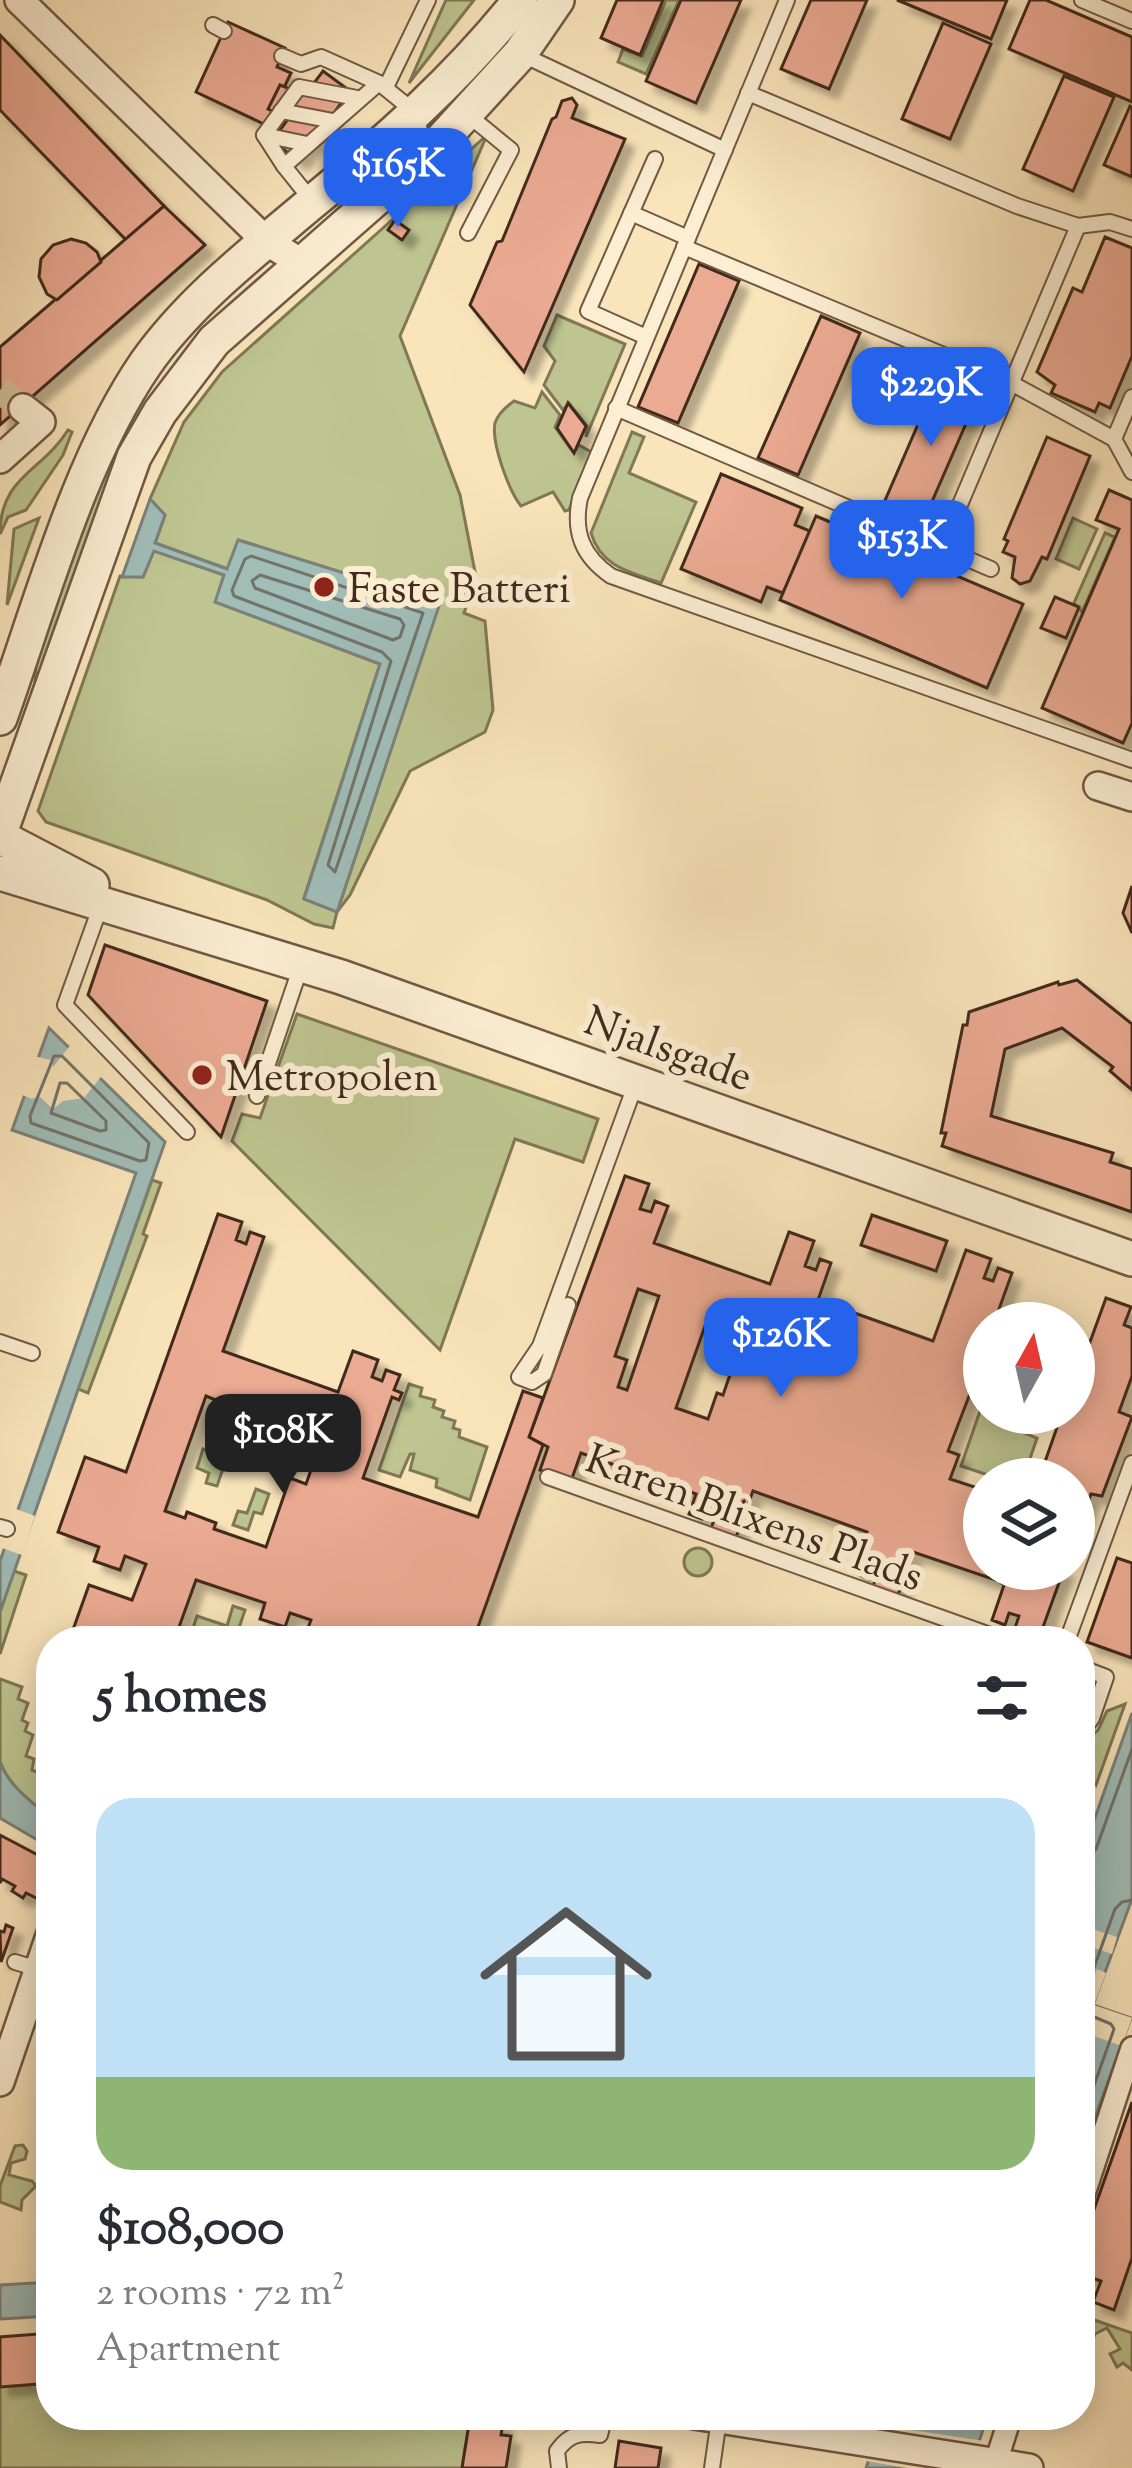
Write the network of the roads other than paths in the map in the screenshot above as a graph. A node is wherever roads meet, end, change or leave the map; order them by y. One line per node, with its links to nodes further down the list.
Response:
1 (20, 0): 28 (street)
2 (428, 0): 10 (lane)
3 (788, 0): 11 (lane)
4 (1082, 0): 6 (lane)
5 (536, 4): 7 (street); 8 (street)
6 (1132, 21)
7 (489, 38): 8 (lane); 14 (street)
8 (520, 54): 15 (street); 19 (lane)
9 (282, 56): 10 (lane)
10 (383, 85): 12 (lane); 14 (lane)
11 (748, 93): 19 (lane); 25 (lane)
12 (357, 98): 13 (lane); 16 (lane)
13 (281, 111): 16 (lane); 17 (lane)
14 (416, 113): 22 (lane); 23 (street)
15 (466, 113): 22 (street); 27 (lane)
16 (333, 121): 18 (lane)
17 (264, 135): 18 (lane); 21 (lane)
18 (307, 144): 21 (lane)
19 (725, 150): 29 (lane)
20 (655, 159): 24 (lane)
21 (284, 166): 23 (lane)
22 (376, 198): 30 (street)
23 (313, 202): 28 (street)
24 (631, 213): 29 (lane); 31 (lane)
25 (1078, 226): 26 (lane); 32 (lane)
26 (1132, 229)
27 (468, 233)
28 (266, 241): 30 (street); 41 (street)
29 (686, 242): 31 (lane); 32 (lane)
30 (300, 262): 45 (street)
31 (646, 337): 34 (lane)
32 (1011, 383): 36 (lane); 39 (lane)
33 (1132, 398): 36 (lane)
34 (616, 408): 39 (lane); 42 (lane)
35 (32, 415): 37 (street)
36 (1114, 439): 38 (lane)
37 (0, 459)
38 (1132, 472)
39 (941, 547): 40 (lane)
40 (991, 569)
41 (0, 718)
42 (1132, 760)
43 (1098, 786): 44 (street)
44 (1132, 796)
45 (1, 828): 48 (street, Njalsgade)
46 (0, 873): 47 (street, Njalsgade)
47 (101, 904): 48 (street, Njalsgade); 52 (lane)
48 (175, 924): 49 (street, Njalsgade)
49 (302, 966): 50 (street, Njalsgade); 51 (lane)
50 (636, 1083): 53 (street, Njalsgade); 54 (lane)
51 (257, 1096)
52 (188, 1132)
53 (1132, 1259)
54 (568, 1305)
55 (0, 1342): 56 (lane)
56 (32, 1354)
57 (1132, 1463): 60 (lane)
58 (548, 1477): 59 (lane, Karen Blixens Plads)
59 (965, 1626)
60 (1072, 1626)
61 (1095, 1673): 62 (lane)
62 (1095, 1709)
63 (36, 1953): 65 (street)
64 (1132, 2048): 66 (street)
65 (0, 2082)
66 (1095, 2160)
67 (601, 2430): 72 (lane)
68 (708, 2430): 73 (lane)
69 (786, 2430): 71 (street)
70 (1004, 2430): 71 (street)
71 (989, 2463): 74 (street)
72 (559, 2468)
73 (712, 2468)
74 (1029, 2468)

